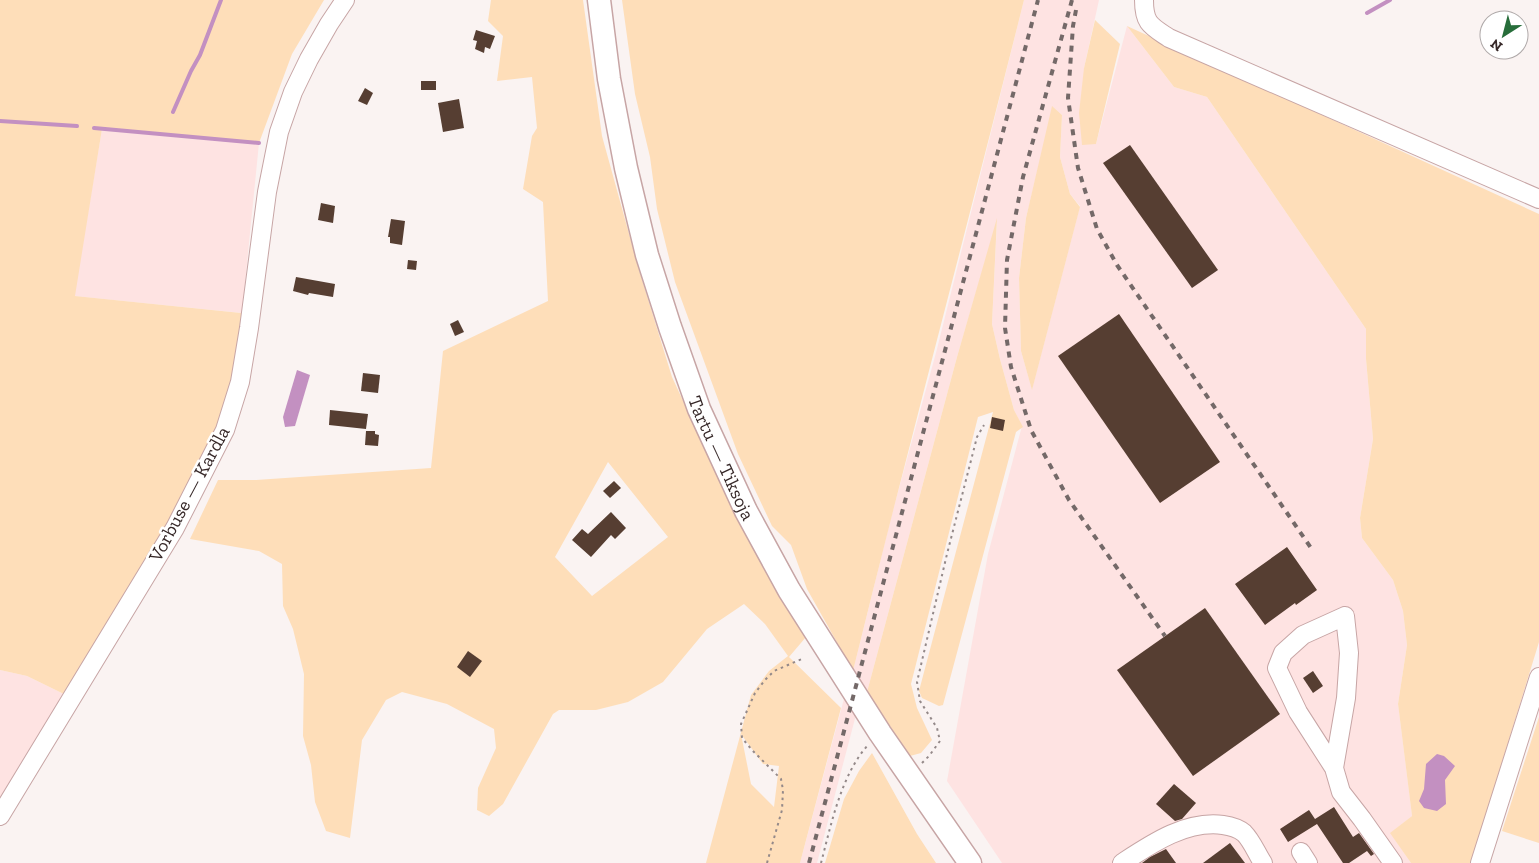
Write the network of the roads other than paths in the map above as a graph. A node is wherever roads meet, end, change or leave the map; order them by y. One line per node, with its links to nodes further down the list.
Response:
1 (345, 0): 7 (street, Vorbuse — Kardla)
2 (599, 0): 8 (main road, Tartu — Tiksoja)
3 (1144, 0): 4 (street)
4 (1539, 199)
5 (1539, 677): 12 (street)
6 (1334, 768): 6 (street); 11 (street)
7 (0, 816)
8 (970, 863)
9 (1122, 863): 10 (street)
10 (1263, 863)
11 (1392, 863)
12 (1480, 863)

